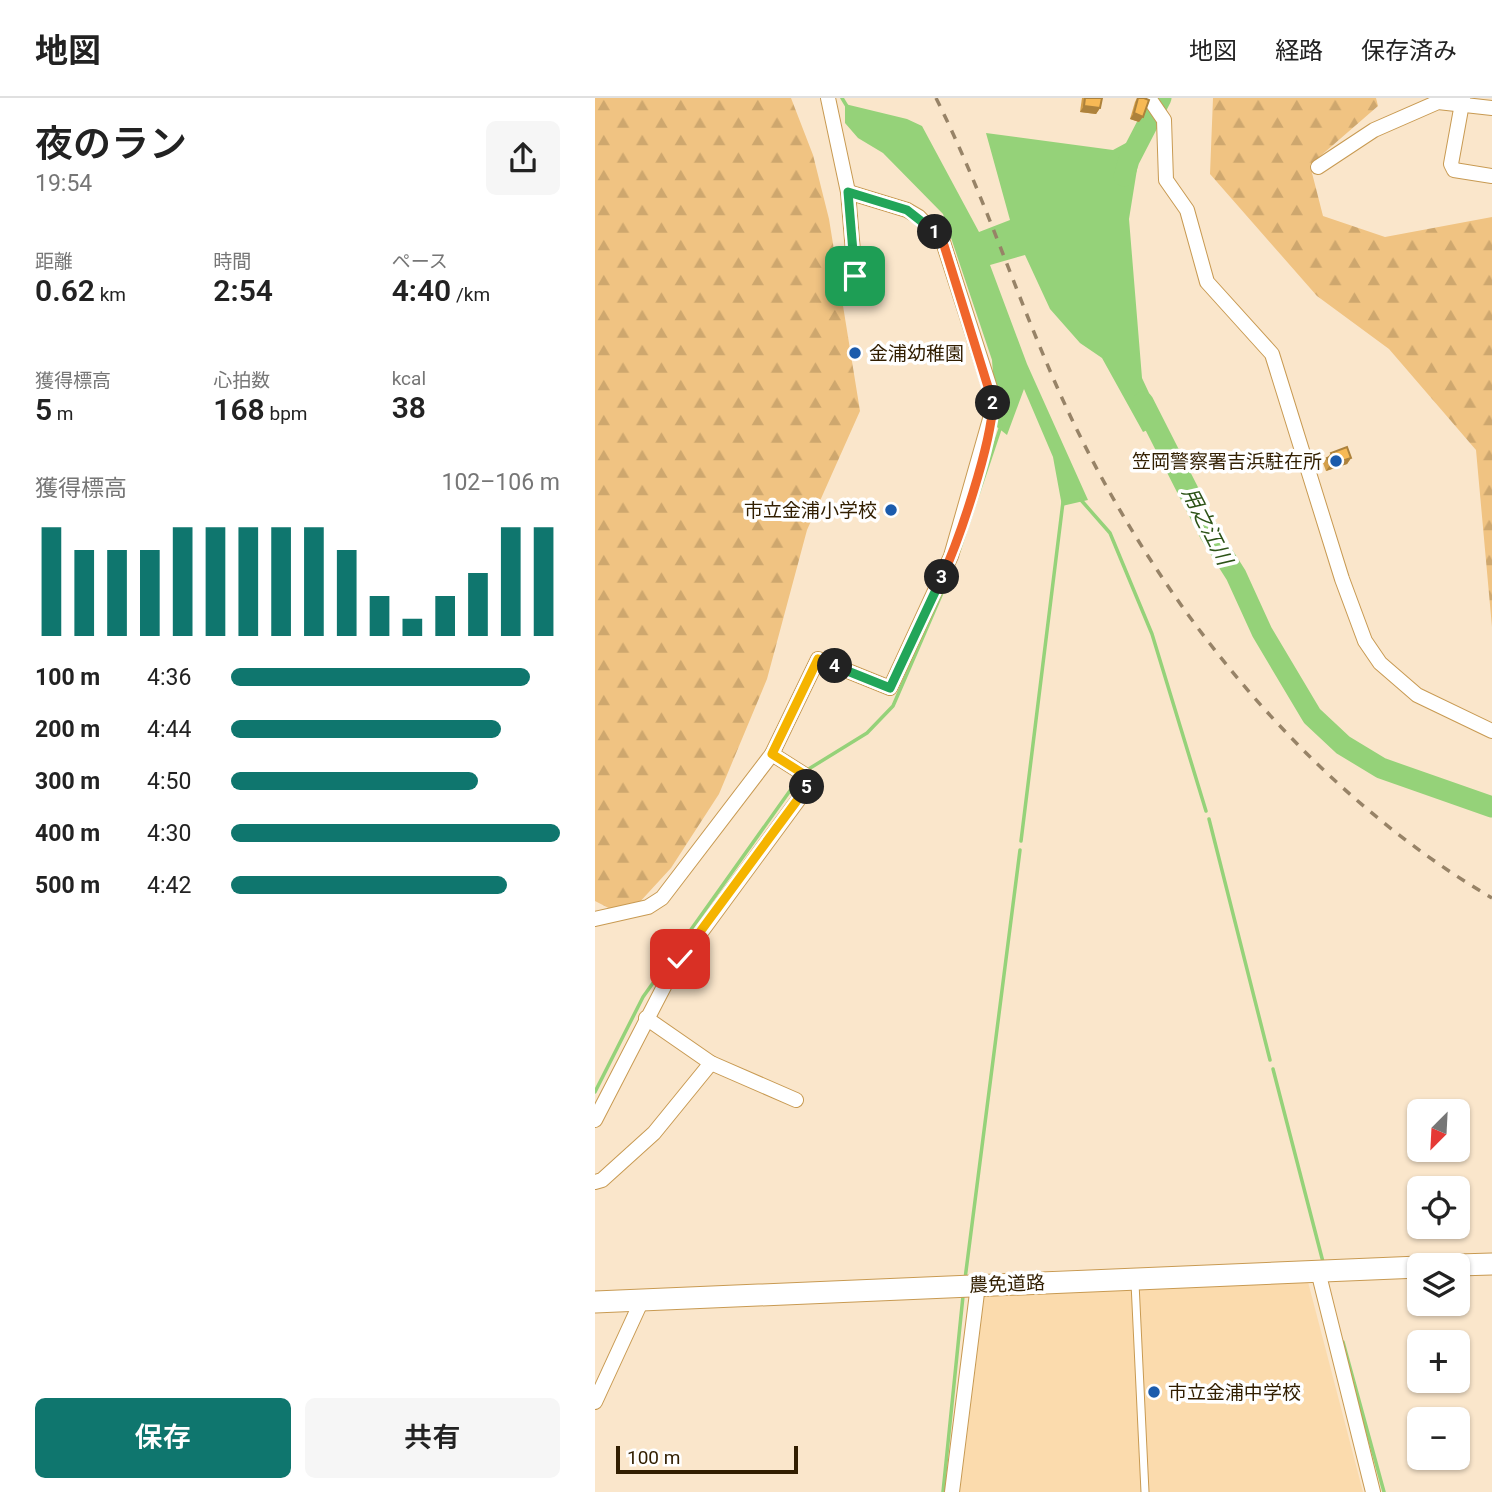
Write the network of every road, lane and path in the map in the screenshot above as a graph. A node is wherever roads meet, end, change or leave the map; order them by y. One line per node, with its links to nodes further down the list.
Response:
1 (828, 98): 7 (street)
2 (1149, 98): 9 (street)
3 (1463, 101): 4 (street); 5 (street); 6 (street)
4 (1492, 108)
5 (1318, 167)
6 (1492, 176)
7 (848, 192): 8 (street); 10 (street)
8 (855, 276)
9 (1492, 731)
10 (773, 755): 11 (street); 12 (street)
11 (595, 919)
12 (646, 1018): 13 (street); 15 (street)
13 (711, 1063): 14 (street); 16 (street)
14 (796, 1100)
15 (595, 1119)
16 (595, 1182)
17 (1492, 1264): 18 (street)
18 (1470, 1265)
19 (1407, 1267): 20 (street, 農免道路)
20 (1318, 1271): 21 (street, 農免道路); 28 (street)
21 (1135, 1280): 22 (street, 農免道路); 27 (lane)
22 (978, 1285): 23 (street, 農免道路); 26 (street)
23 (642, 1300): 24 (street, 農免道路); 25 (street)
24 (595, 1302)
25 (595, 1402)
26 (952, 1492)
27 (1145, 1492)
28 (1373, 1492)

